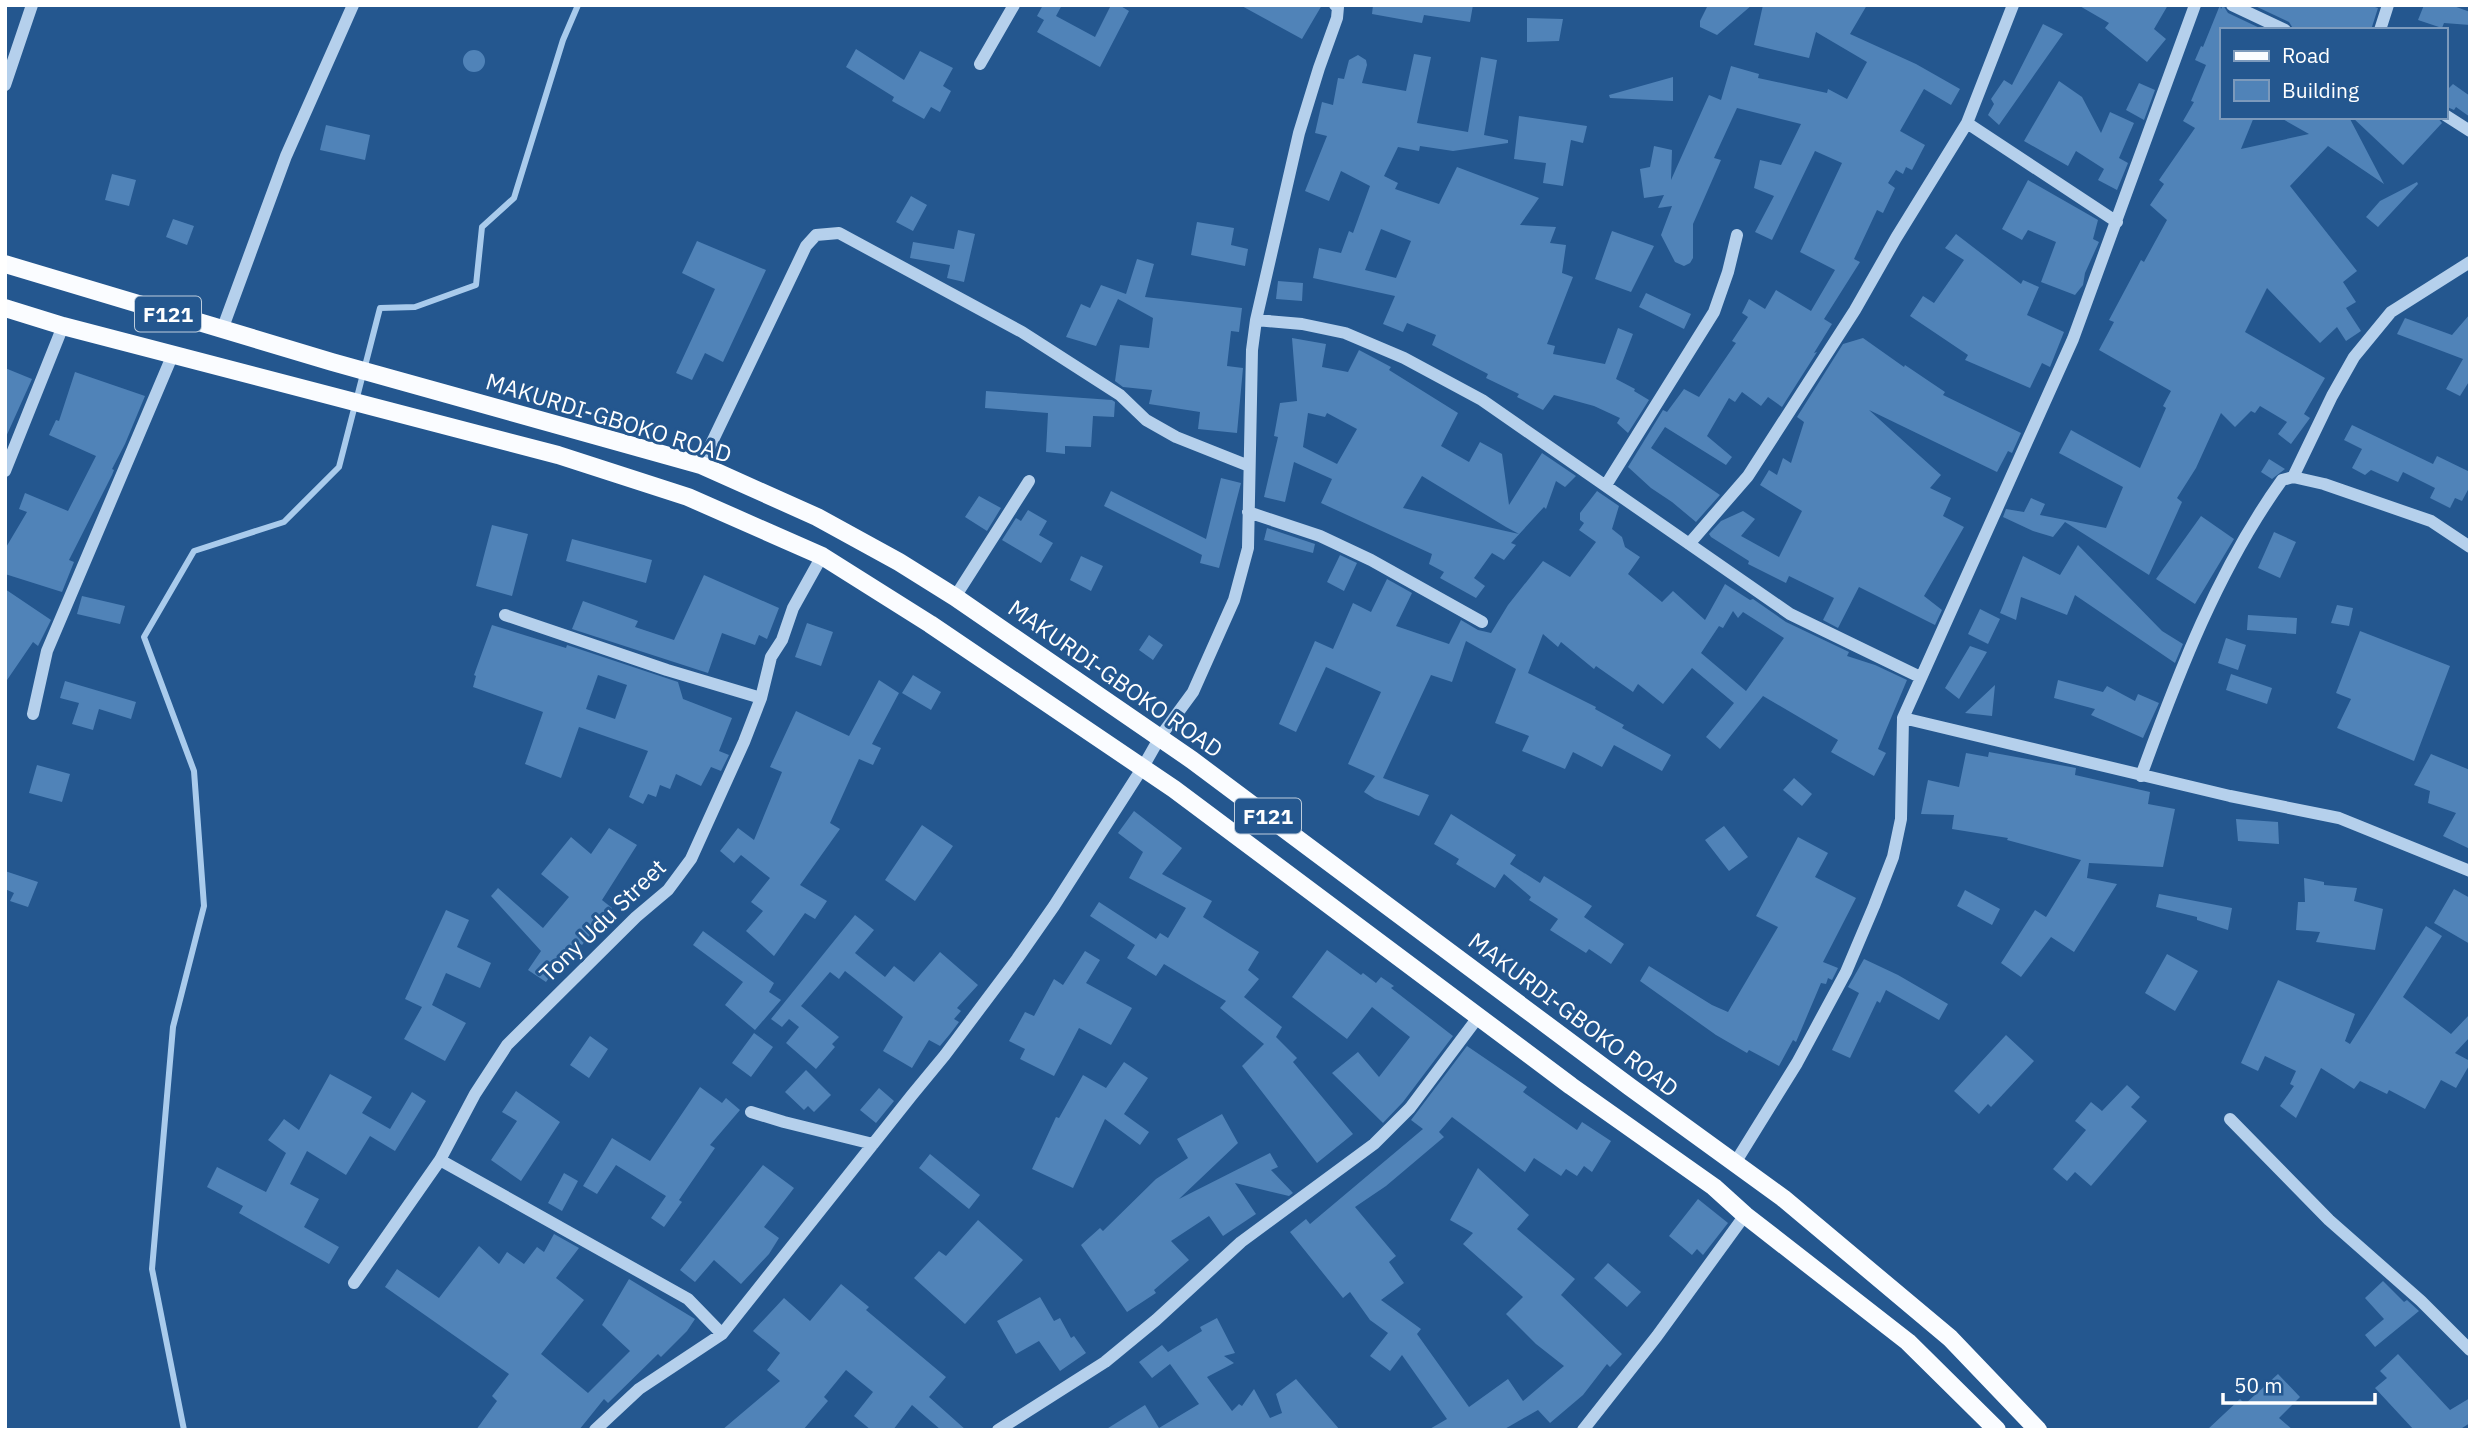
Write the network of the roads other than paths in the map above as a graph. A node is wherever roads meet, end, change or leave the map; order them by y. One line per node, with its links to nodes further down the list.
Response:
1 (32, 5): 12 (street)
2 (352, 5): 23 (street)
3 (1014, 5): 11 (street)
4 (1335, 5): 21 (street)
5 (2013, 5): 14 (street)
6 (2195, 5): 16 (street)
7 (2232, 5): 9 (street)
8 (2388, 5): 10 (street)
9 (2281, 28)
10 (2381, 28)
11 (980, 64)
12 (5, 85)
13 (2447, 116): 15 (street)
14 (1967, 123): 16 (street); 32 (street)
15 (2470, 131)
16 (2116, 222): 38 (street)
17 (1737, 235): 30 (street)
18 (2470, 262): 28 (street)
19 (5, 264): 23 (main road, MAKURDI-GBOKO ROAD / F121)
20 (5, 308): 22 (main road, F121)
21 (1256, 320): 26 (street); 30 (street)
22 (63, 326): 24 (main road, F121); 27 (street)
23 (222, 330): 25 (main road, MAKURDI-GBOKO ROAD / F121)
24 (173, 354): 34 (main road, F121); 40 (street)
25 (701, 465): 26 (street); 35 (main road, MAKURDI-GBOKO ROAD / F121)
26 (1249, 466): 31 (street)
27 (5, 471)
28 (2293, 477): 33 (street); 44 (street)
29 (1029, 481): 35 (street)
30 (1606, 485): 32 (street)
31 (1248, 512): 37 (street); 42 (street)
32 (1689, 544): 38 (street)
33 (2470, 547)
34 (822, 556): 39 (street, Tony Udu Street); 43 (main road, F121)
35 (955, 597): 42 (main road, MAKURDI-GBOKO ROAD / F121)
36 (505, 615): 39 (street)
37 (1482, 622)
38 (1920, 677): 41 (street)
39 (761, 698): 50 (street, Tony Udu Street)
40 (33, 714)
41 (1903, 718): 44 (street); 51 (street)
42 (1160, 737): 43 (street); 51 (main road, MAKURDI-GBOKO ROAD / F121)
43 (1143, 768): 46 (main road, F121); 49 (street)
44 (2141, 776): 45 (street)
45 (2470, 871)
46 (1479, 1016): 52 (main road, F121); 57 (street)
47 (751, 1112): 49 (street)
48 (2230, 1119): 55 (street)
49 (873, 1144): 54 (street)
50 (440, 1160): 53 (street, Tony Udu Street); 54 (street)
51 (1735, 1163): 60 (main road, MAKURDI-GBOKO ROAD / F121)
52 (1745, 1215): 58 (street); 59 (main road, F121)
53 (354, 1283)
54 (722, 1334): 56 (street)
55 (2470, 1350)
56 (595, 1430)
57 (999, 1430)
58 (1583, 1430)
59 (1997, 1430)
60 (2038, 1430)

